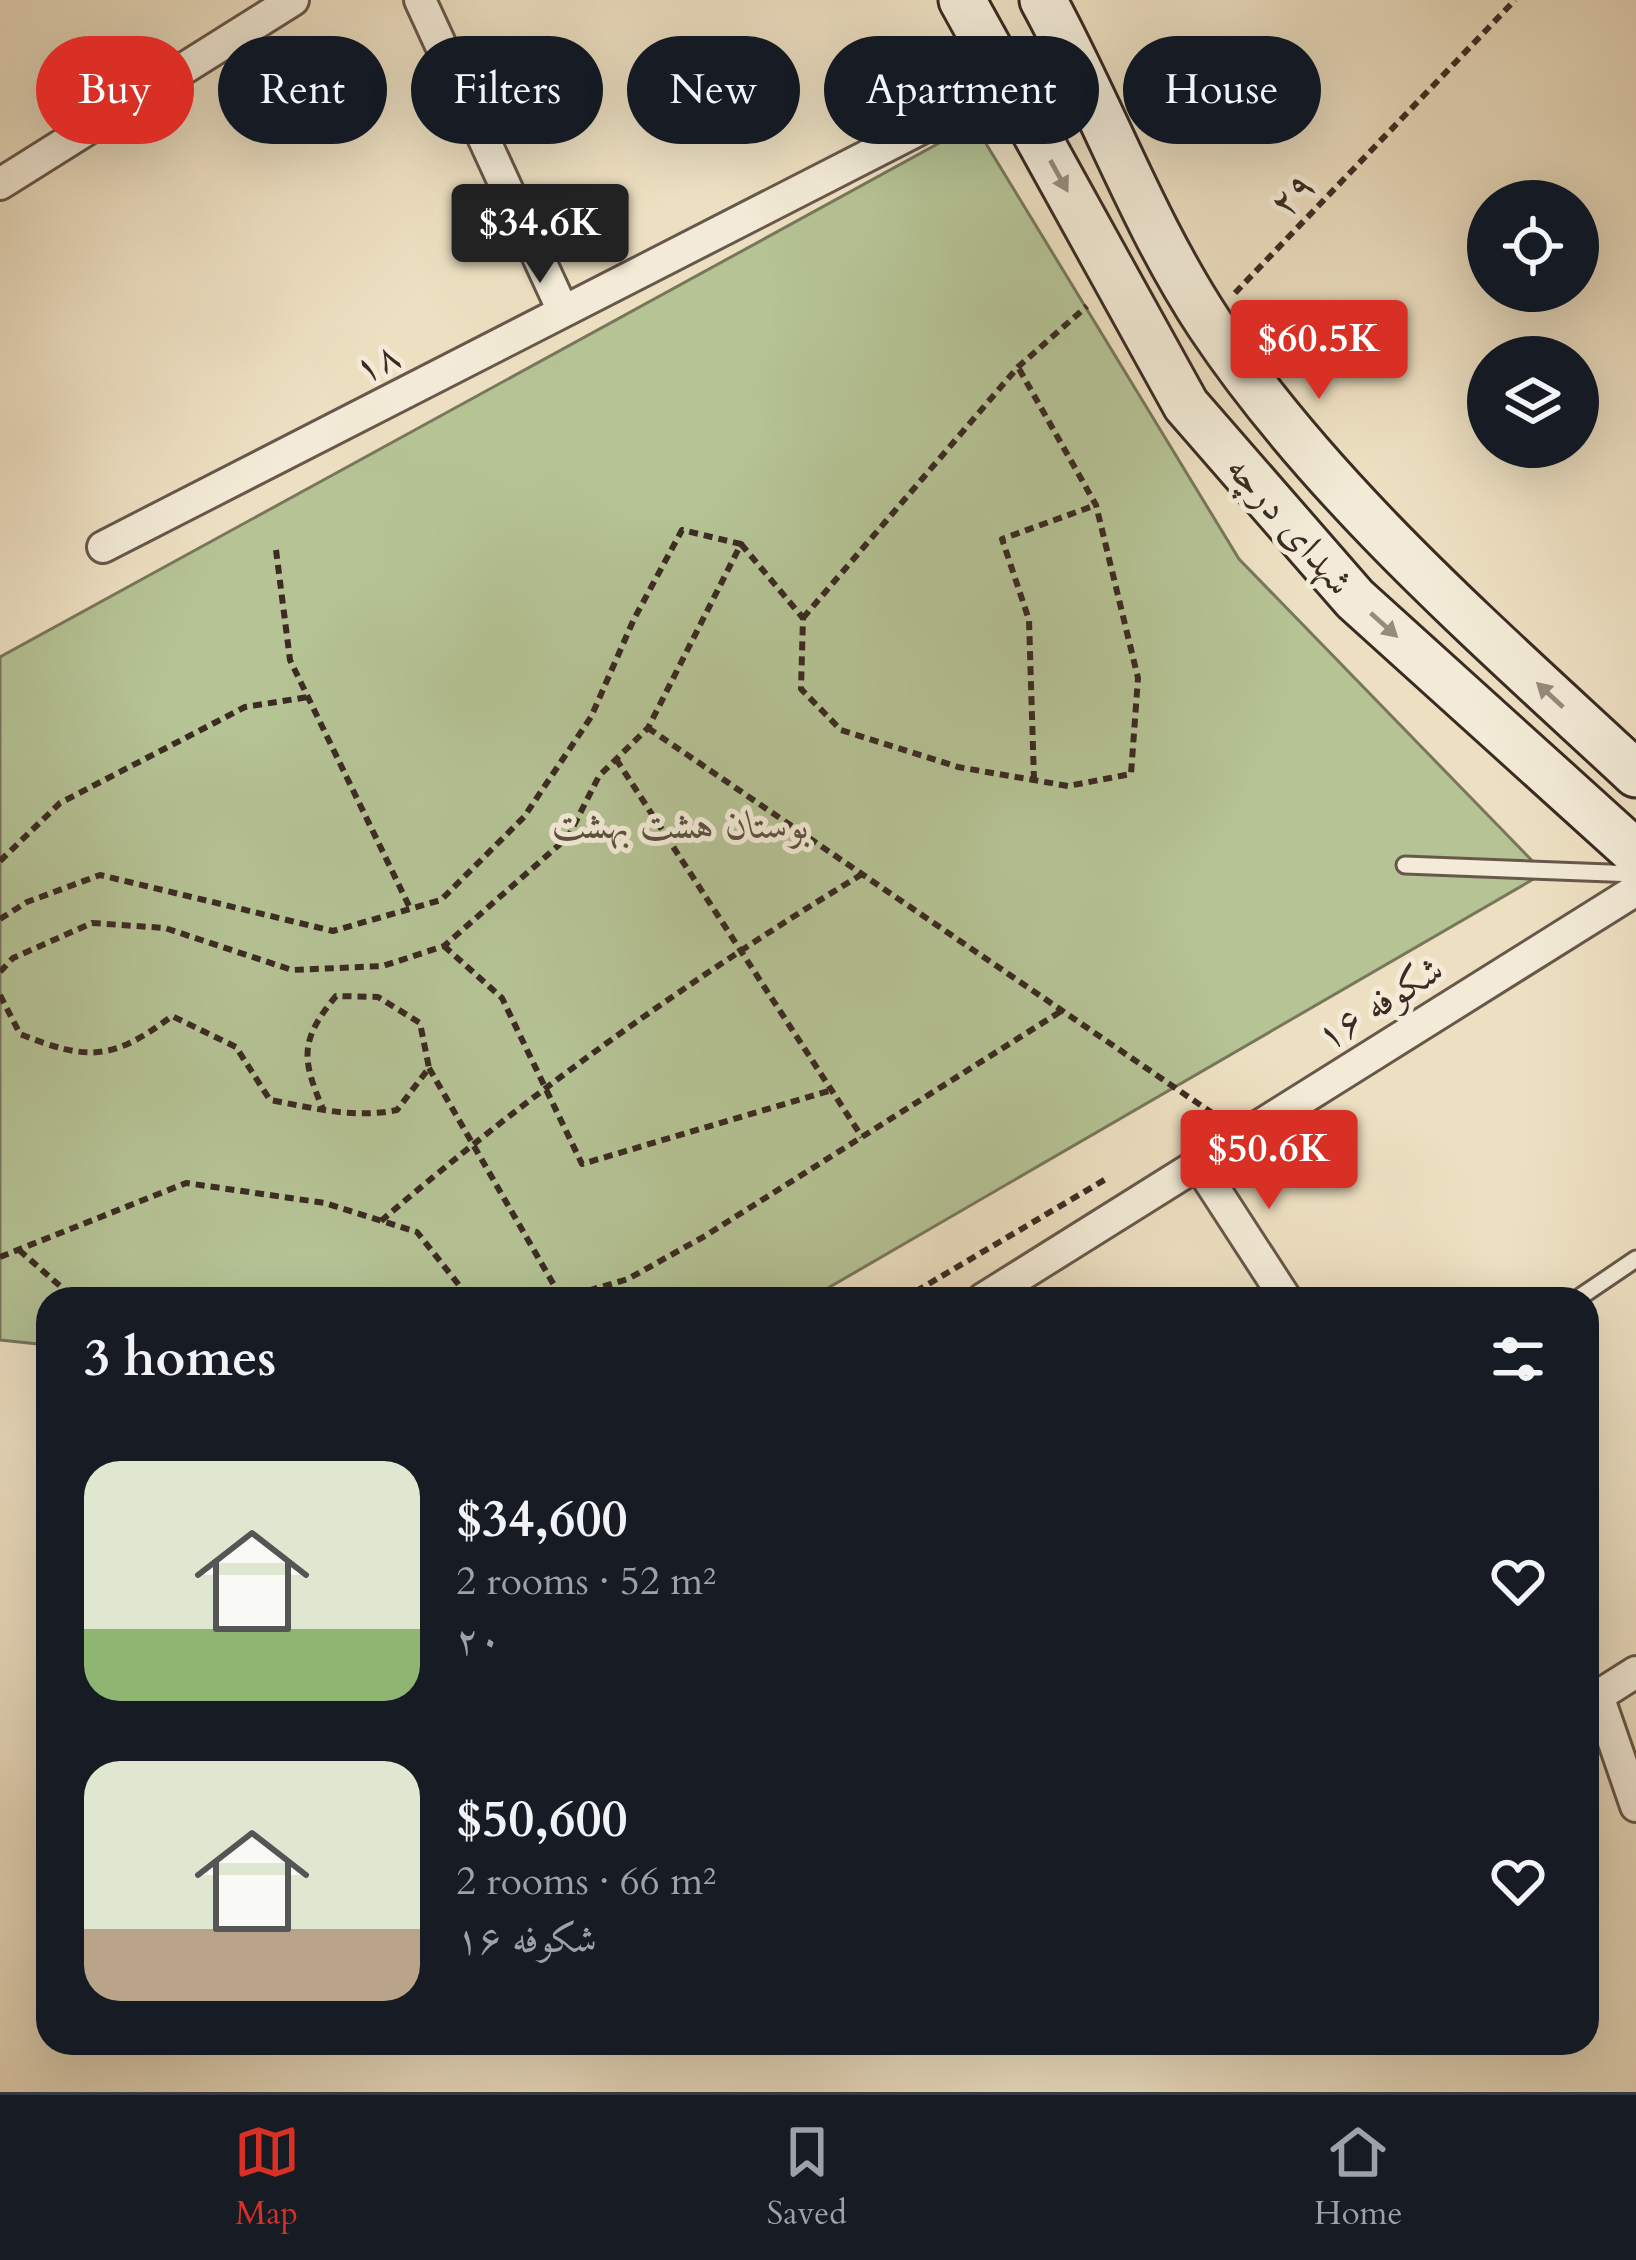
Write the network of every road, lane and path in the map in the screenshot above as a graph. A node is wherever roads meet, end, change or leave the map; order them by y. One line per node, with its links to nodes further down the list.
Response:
1 (292, 0): 9 (street)
2 (419, 0): 11 (street)
3 (962, 0): 6 (main road, شهدای درچه)
4 (1043, 0): 12 (main road, شهدای درچه)
5 (1515, 0): 12 (path, ۲۹)
6 (982, 36)
7 (890, 144): 11 (street, ۱۸)
8 (1041, 144): 10 (main road, شهدای درچه, one-way to 10)
9 (0, 184)
10 (1116, 280): 13 (path); 24 (main road, شهدای درچه, one-way to 24)
11 (562, 311): 16 (street, ۱۸)
12 (1208, 321): 22 (main road, شهدای درچه, one-way to 12)
13 (1018, 367): 14 (path); 18 (path)
14 (1096, 505): 23 (path); 23 (path)
15 (741, 544): 18 (path); 20 (path); 30 (path)
16 (103, 547)
17 (276, 550): 19 (path)
18 (802, 618): 23 (path)
19 (308, 697): 25 (path); 30 (path)
20 (648, 728): 21 (path); 27 (path)
21 (616, 759): 32 (path); 33 (path)
22 (1636, 774)
23 (1034, 780)
24 (1636, 853)
25 (0, 862)
26 (1405, 865): 28 (lane)
27 (864, 873): 33 (path); 36 (path)
28 (1636, 874)
29 (1636, 890): 44 (street, شکوفه ۱۶)
30 (410, 909): 31 (path)
31 (0, 919)
32 (444, 946): 34 (path); 38 (path)
33 (740, 948): 38 (path); 39 (path)
34 (0, 972)
35 (0, 995): 40 (path)
36 (1063, 1010): 41 (path); 42 (path)
37 (429, 1068): 40 (path); 40 (path); 43 (path)
38 (544, 1088): 39 (path); 43 (path)
39 (832, 1090): 42 (path)
40 (323, 1109)
41 (1195, 1127)
42 (862, 1137): 53 (path)
43 (472, 1143): 46 (path); 52 (path)
44 (1196, 1162): 55 (street, شکوفه ۱۶); 56 (street)
45 (1114, 1174): 54 (path)
46 (381, 1221): 47 (path); 51 (path)
47 (18, 1249): 48 (path); 50 (path)
48 (0, 1257)
49 (1636, 1259): 57 (lane)
50 (61, 1287)
51 (460, 1287)
52 (554, 1287)
53 (601, 1287)
54 (922, 1287)
55 (1002, 1287)
56 (1278, 1287)
57 (1594, 1287)
58 (1636, 1672): 59 (street)
59 (1599, 1695)
60 (1599, 1714): 61 (street)
61 (1636, 1807)

